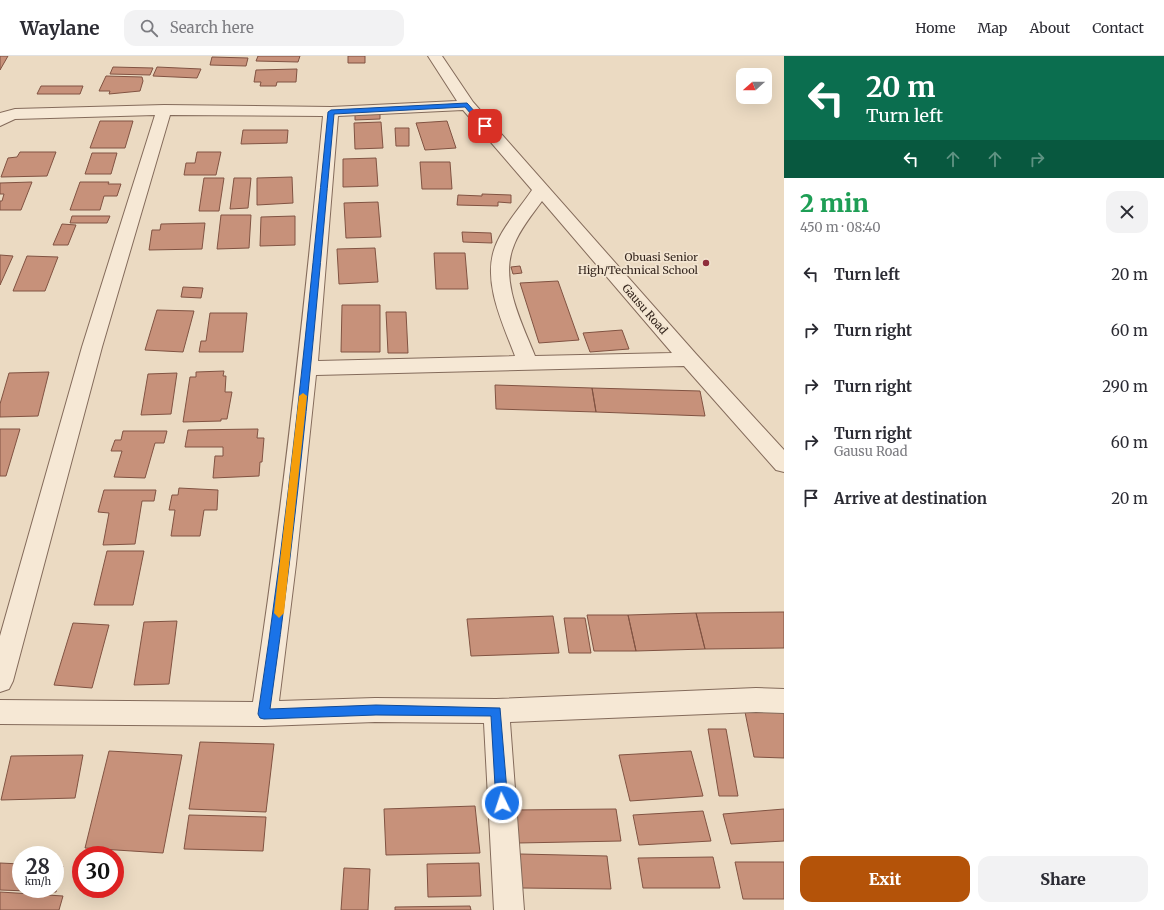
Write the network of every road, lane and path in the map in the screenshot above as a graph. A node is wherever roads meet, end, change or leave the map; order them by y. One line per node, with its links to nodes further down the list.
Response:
1 (435, 56): 2 (street, Gausu Road)
2 (467, 105): 5 (street); 8 (street, Gausu Road)
3 (0, 106): 6 (street)
4 (164, 110): 5 (street); 6 (street); 13 (street)
5 (331, 112): 11 (street)
6 (15, 114): 7 (street)
7 (0, 121)
8 (541, 190): 9 (street, Gausu Road); 10 (street)
9 (689, 359): 10 (street); 12 (street, Gausu Road)
10 (527, 362): 11 (street)
11 (306, 368): 17 (street)
12 (784, 464)
13 (0, 680)
14 (784, 701): 15 (street)
15 (496, 711): 17 (street); 18 (street)
16 (0, 712): 17 (street)
17 (264, 714)
18 (509, 910)

